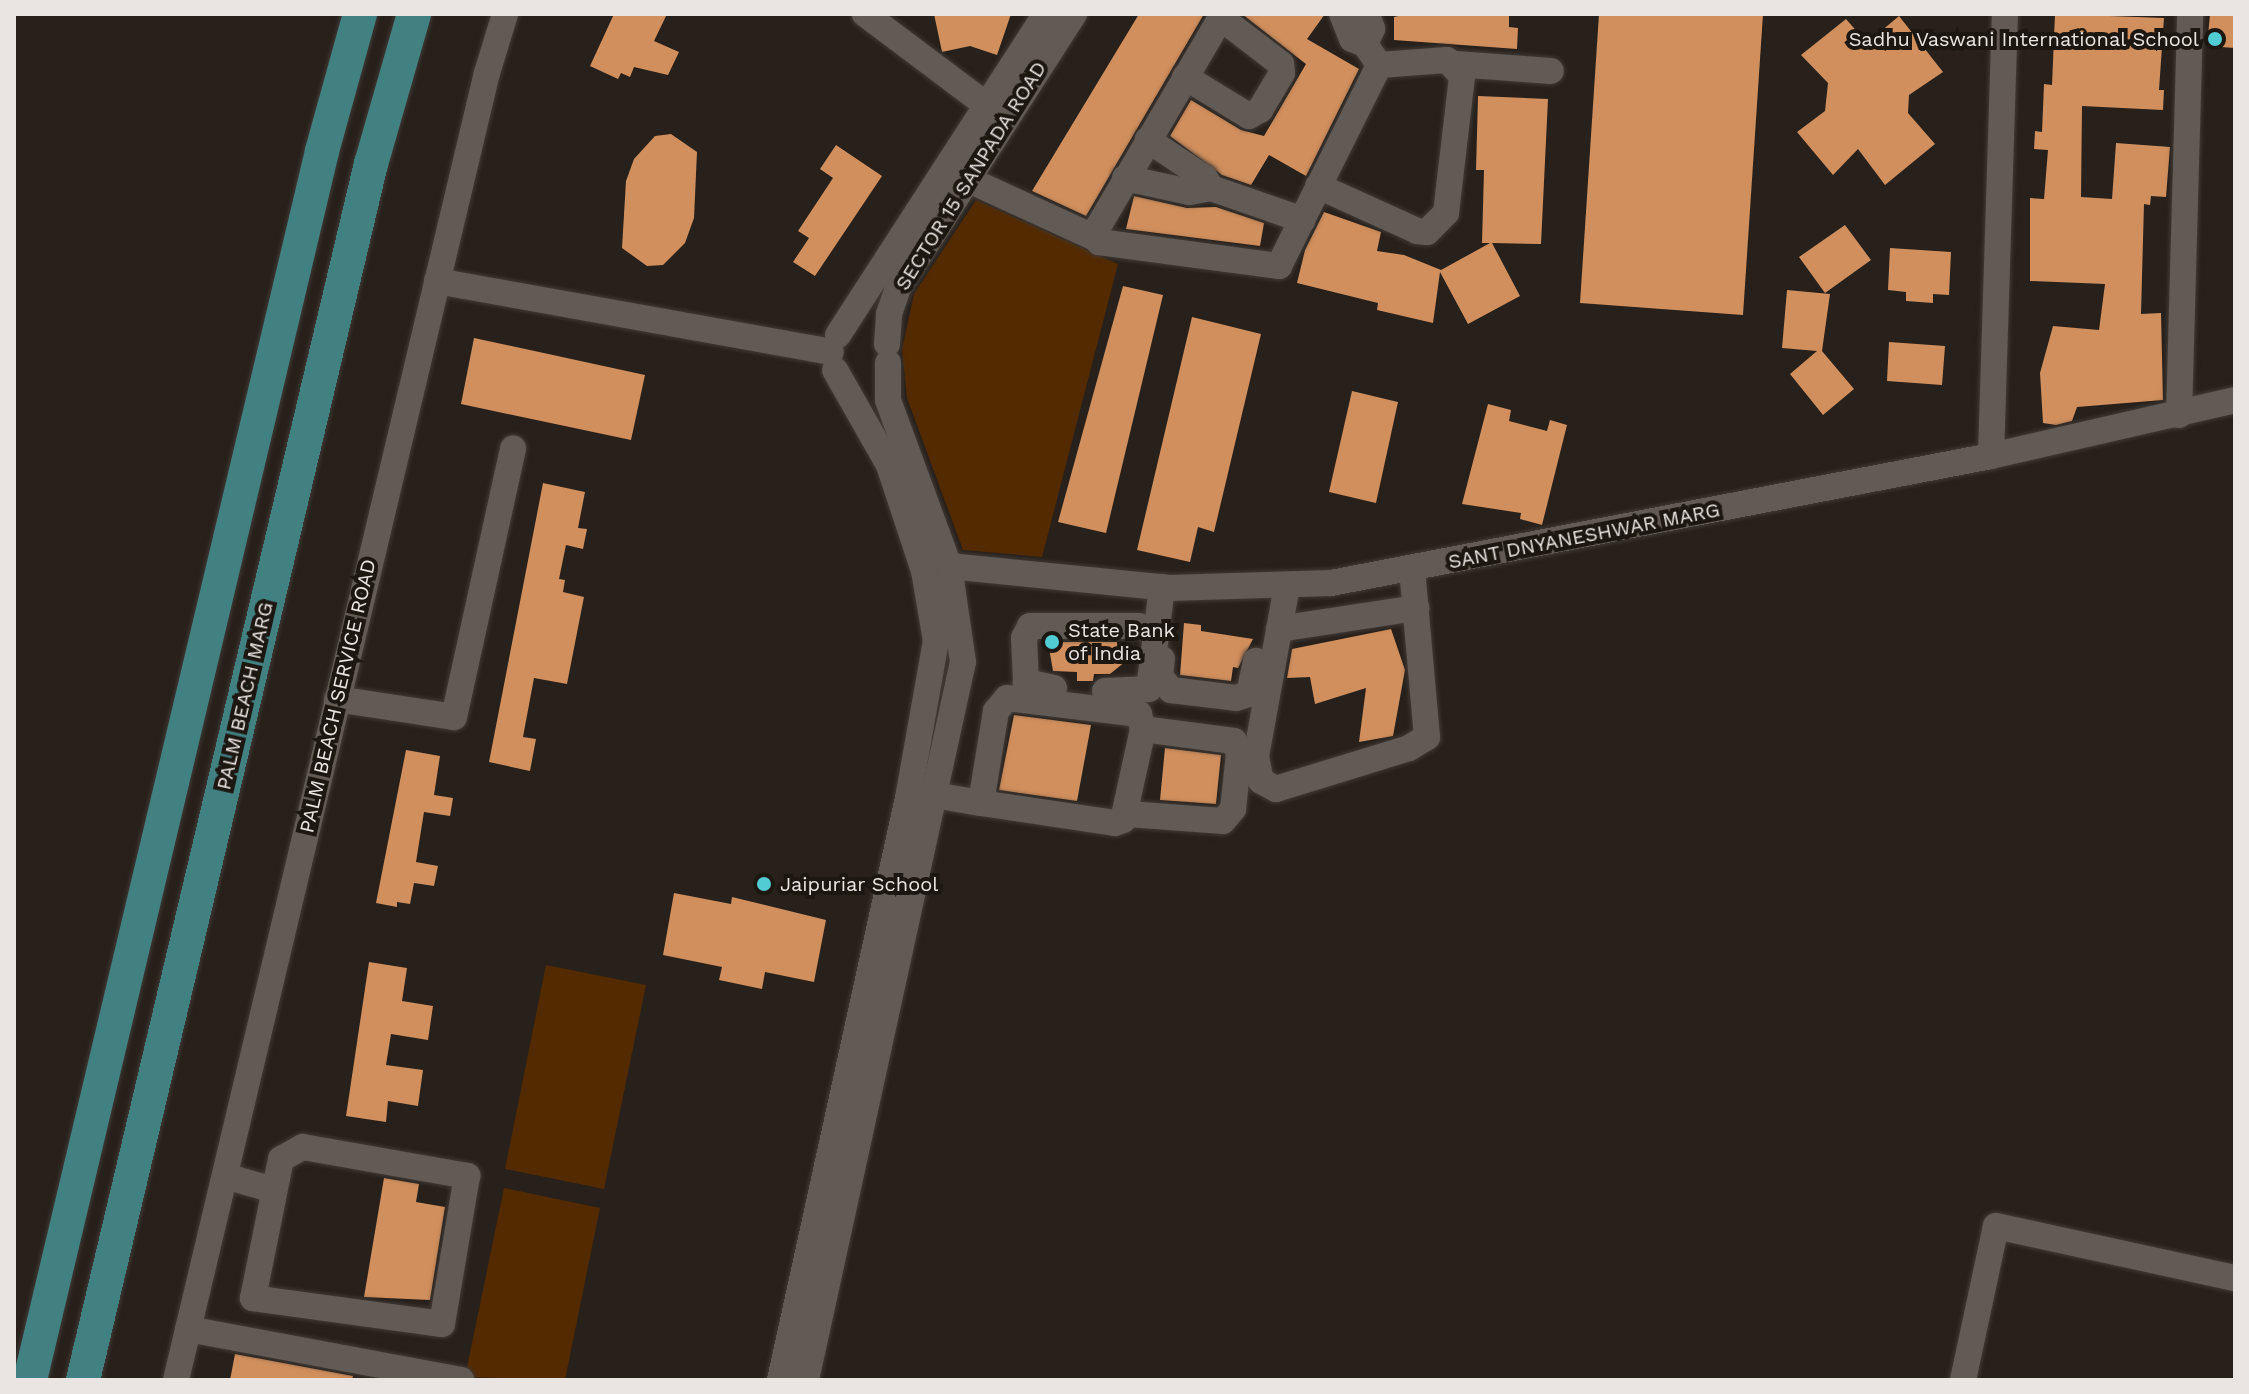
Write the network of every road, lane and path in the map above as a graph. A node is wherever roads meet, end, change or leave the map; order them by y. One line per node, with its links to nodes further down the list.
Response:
1 (360, 14): 51 (main road)
2 (414, 14): 52 (main road, PALM BEACH MARG)
3 (505, 14): 25 (street, PALM BEACH SERVICE ROAD)
4 (865, 14): 12 (street)
5 (1046, 14): 17 (street, SECTOR 15 SANPADA ROAD)
6 (1074, 14): 20 (street, SECTOR 15 SANPADA ROAD)
7 (1342, 14): 13 (street)
8 (1367, 14): 13 (street)
9 (2005, 14): 31 (street)
10 (2190, 14): 29 (street)
11 (1222, 16): 16 (street); 16 (street)
12 (897, 25): 17 (street)
13 (1372, 55): 14 (street); 21 (street)
14 (1456, 64): 15 (street); 21 (street)
15 (1551, 71)
16 (1185, 77): 18 (street)
17 (986, 105): 26 (street, SECTOR 15 SANPADA ROAD)
18 (1148, 140): 19 (street); 22 (street)
19 (1125, 178): 22 (street); 24 (street)
20 (967, 179): 24 (street); 27 (street, SECTOR 15 SANPADA ROAD)
21 (1318, 186): 23 (street)
22 (1211, 188): 23 (street)
23 (1303, 220): 24 (street)
24 (1095, 238)
25 (437, 281): 26 (street); 41 (street, PALM BEACH SERVICE ROAD)
26 (835, 352): 27 (street); 27 (street); 32 (street)
27 (887, 354): 32 (street, SECTOR 15 SANPADA ROAD)
28 (2235, 400): 29 (street, SANT DNYANESHWAR MARG)
29 (2179, 415): 31 (street, SANT DNYANESHWAR MARG)
30 (513, 448): 41 (street)
31 (1991, 456): 33 (street, SANT DNYANESHWAR MARG)
32 (937, 568): 36 (street, SANT DNYANESHWAR MARG); 43 (street); 55 (street)
33 (1412, 570): 34 (street, SANT DNYANESHWAR MARG); 37 (street)
34 (1331, 583): 35 (street, SANT DNYANESHWAR MARG); 38 (street)
35 (1279, 586): 36 (street, SANT DNYANESHWAR MARG); 36 (street); 40 (street)
36 (1166, 587): 39 (street)
37 (1416, 608): 38 (street); 40 (street)
38 (1336, 621): 40 (street)
39 (1139, 626)
40 (1279, 629)
41 (337, 699): 46 (street, PALM BEACH SERVICE ROAD)
42 (1143, 729): 44 (street); 45 (street); 45 (street)
43 (934, 795): 44 (street); 56 (street)
44 (981, 803): 45 (street)
45 (1128, 814)
46 (225, 1176): 47 (street); 49 (street, PALM BEACH SERVICE ROAD)
47 (274, 1190): 47 (street)
48 (2235, 1278): 57 (street)
49 (188, 1329): 50 (street); 53 (street, PALM BEACH SERVICE ROAD)
50 (426, 1376): 54 (street)
51 (30, 1380)
52 (83, 1380)
53 (176, 1380)
54 (461, 1380)
55 (780, 1380)
56 (806, 1380)
57 (1963, 1380)

